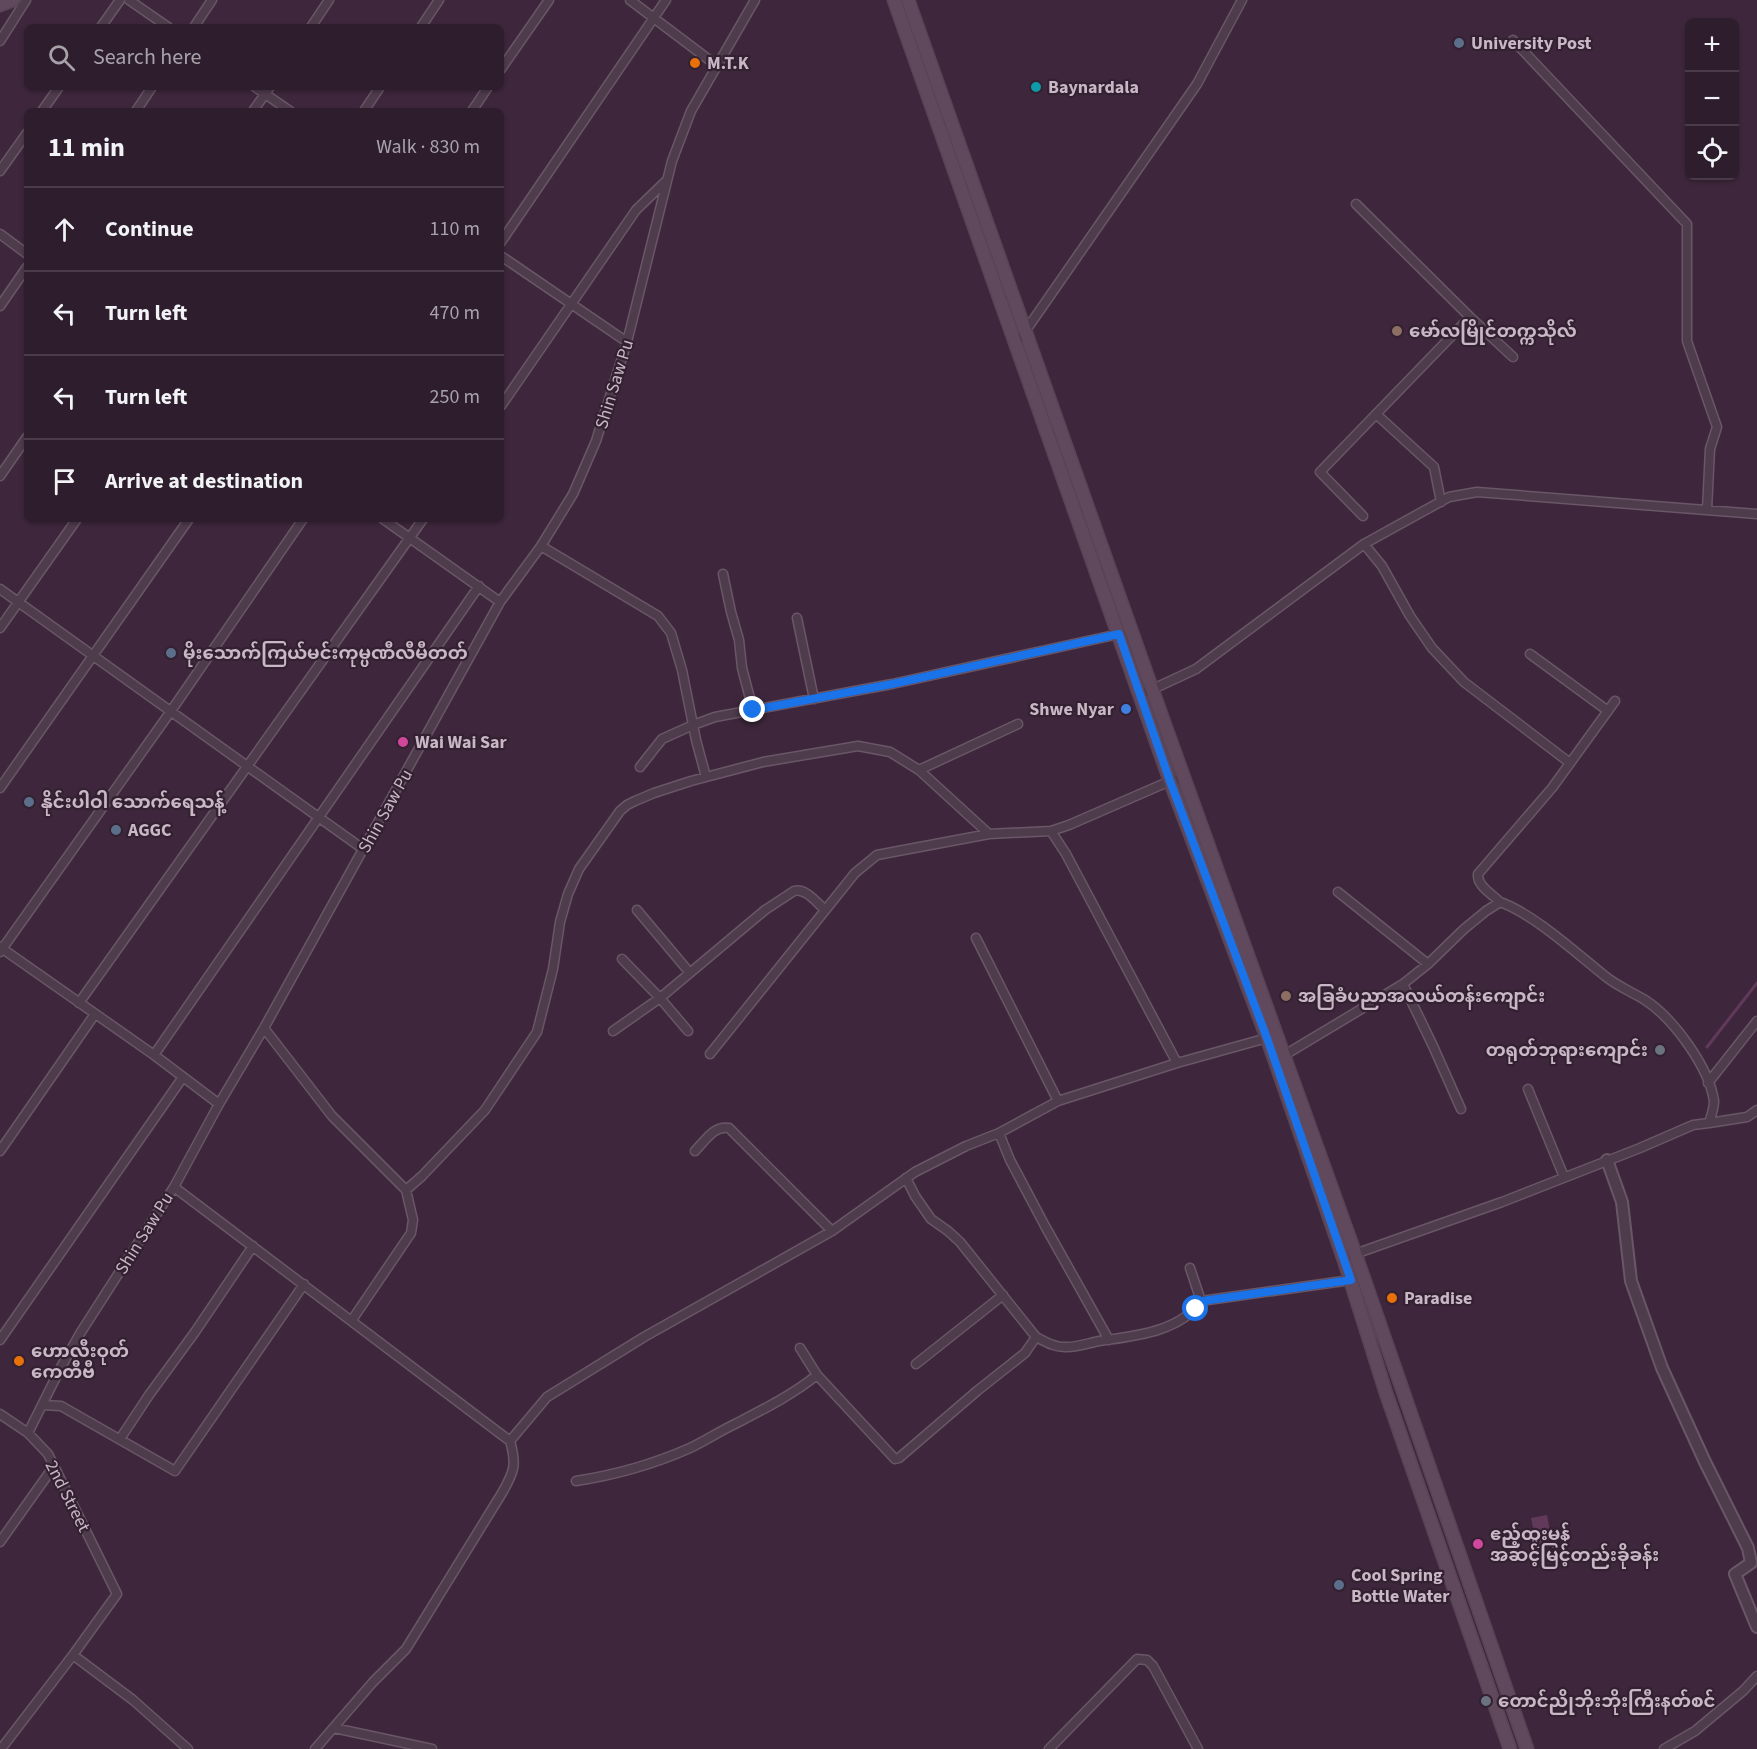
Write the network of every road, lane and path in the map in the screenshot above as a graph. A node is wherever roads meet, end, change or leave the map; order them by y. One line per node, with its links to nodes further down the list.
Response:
1 (13, 0): 15 (main road)
2 (26, 0): 23 (street)
3 (120, 0): 17 (street)
4 (129, 0): 18 (street)
5 (212, 0): 19 (street)
6 (329, 0): 20 (street)
7 (439, 0): 21 (street)
8 (549, 0): 24 (street)
9 (630, 0): 16 (street)
10 (666, 0): 16 (street)
11 (754, 0): 25 (street, Shin Saw Pu)
12 (894, 0): 40 (main road)
13 (908, 0): 38 (main road)
14 (1242, 0): 51 (street)
15 (0, 5)
16 (654, 17): 25 (street); 44 (street)
17 (103, 24)
18 (164, 24)
19 (196, 24)
20 (313, 24)
21 (423, 24)
22 (1513, 40): 60 (street)
23 (0, 41)
24 (504, 65)
25 (716, 65): 41 (street, Shin Saw Pu)
26 (57, 90): 31 (street)
27 (151, 90): 32 (street)
28 (267, 90): 33 (street); 34 (street)
29 (378, 90): 35 (street)
30 (486, 90): 36 (street)
31 (44, 108)
32 (138, 108)
33 (255, 108)
34 (287, 108)
35 (366, 108)
36 (474, 108)
37 (24, 137): 39 (street)
38 (968, 168): 40 (main road); 51 (main road)
39 (0, 171)
40 (954, 174): 53 (main road)
41 (667, 179): 48 (street); 52 (street, Shin Saw Pu)
42 (1356, 204): 50 (street)
43 (0, 234): 45 (street)
44 (504, 238)
45 (24, 252)
46 (504, 258): 48 (street)
47 (24, 272): 49 (street)
48 (571, 304): 52 (street); 55 (street)
49 (0, 306)
50 (1470, 317): 54 (street); 56 (street)
51 (1026, 332): 53 (street); 81 (main road)
52 (627, 342): 70 (street, Shin Saw Pu)
53 (1015, 346): 78 (main road)
54 (1513, 357)
55 (504, 402)
56 (1376, 414): 59 (street); 62 (street)
57 (24, 441): 58 (street)
58 (0, 476)
59 (1441, 502): 60 (street); 69 (street)
60 (1707, 510): 61 (street)
61 (1757, 514)
62 (1362, 516)
63 (75, 522): 74 (street)
64 (187, 522): 80 (street)
65 (301, 522): 85 (street)
66 (387, 522): 68 (street)
67 (421, 522): 68 (street)
68 (410, 538): 72 (street); 90 (street)
69 (1364, 544): 81 (street); 89 (street)
70 (541, 546): 75 (street, Shin Saw Pu); 88 (street)
71 (723, 574): 84 (street)
72 (479, 586): 75 (street); 97 (street)
73 (0, 589): 74 (street)
74 (18, 602): 77 (street); 80 (street)
75 (500, 602): 100 (street, Shin Saw Pu)
76 (797, 618): 82 (street)
77 (0, 628)
78 (1119, 634): 81 (main road); 82 (street)
79 (1530, 654): 86 (street)
80 (92, 655): 85 (street); 96 (street)
81 (1146, 692): 94 (main road); 95 (main road)
82 (814, 699): 84 (street)
83 (1615, 701): 86 (street)
84 (753, 710): 88 (street)
85 (171, 711): 90 (street); 106 (street)
86 (1608, 711): 89 (street)
87 (1018, 724): 92 (street)
88 (693, 725): 91 (street); 93 (street)
89 (1570, 763): 102 (street)
90 (247, 766): 97 (street); 112 (street)
91 (640, 767)
92 (919, 770): 93 (street); 99 (street)
93 (706, 777): 138 (street)
94 (1185, 778): 95 (street); 121 (main road)
95 (1170, 781): 98 (street); 118 (main road)
96 (0, 788)
97 (320, 818): 100 (street); 120 (street)
98 (1051, 831): 99 (street); 122 (street)
99 (989, 834): 104 (street)
100 (363, 849): 115 (street, Shin Saw Pu)
101 (1338, 892): 108 (street)
102 (1500, 902): 108 (street); 124 (street)
103 (637, 910): 109 (street)
104 (825, 910): 109 (street); 119 (street)
105 (976, 938): 126 (street)
106 (1, 949): 112 (street)
107 (622, 959): 111 (street)
108 (1428, 964): 110 (street)
109 (690, 973): 111 (street)
110 (1403, 984): 121 (street); 128 (street)
111 (660, 998): 116 (street); 117 (street)
112 (79, 1003): 113 (street)
113 (95, 1014): 120 (street); 132 (street)
114 (1757, 1021): 124 (street)
115 (264, 1028): 127 (street, Shin Saw Pu); 138 (street)
116 (613, 1031)
117 (688, 1031)
118 (1267, 1038): 122 (street); 141 (main road)
119 (710, 1054)
120 (154, 1055): 123 (street)
121 (1283, 1056): 141 (main road)
122 (1177, 1063): 126 (street)
123 (183, 1077): 127 (street); 149 (street)
124 (1708, 1083): 130 (street)
125 (1528, 1089): 135 (street)
126 (1058, 1101): 131 (street)
127 (219, 1104): 137 (street, Shin Saw Pu)
128 (1461, 1109)
129 (1757, 1110): 130 (street)
130 (1709, 1123): 134 (street)
131 (999, 1133): 136 (street); 150 (street)
132 (0, 1151)
133 (695, 1151): 139 (street)
134 (1607, 1160): 135 (street); 162 (street)
135 (1564, 1177): 141 (street)
136 (906, 1178): 139 (street); 145 (street)
137 (174, 1187): 140 (street); 154 (street, Shin Saw Pu)
138 (406, 1190): 147 (street)
139 (832, 1231): 158 (street)
140 (253, 1246): 144 (street); 157 (street)
141 (1349, 1257): 143 (main road); 173 (main road)
142 (1190, 1268): 146 (street)
143 (1351, 1280): 146 (street); 172 (main road)
144 (304, 1284): 147 (street); 157 (street)
145 (1003, 1295): 148 (street); 152 (street)
146 (1202, 1301): 150 (street)
147 (352, 1320): 158 (street)
148 (1036, 1337): 150 (street); 153 (street)
149 (0, 1340)
150 (1109, 1340)
151 (800, 1348): 153 (street)
152 (916, 1364)
153 (817, 1375): 160 (street)
154 (42, 1405): 156 (street, Shin Saw Pu); 157 (street)
155 (0, 1414): 156 (street, 2nd Street)
156 (28, 1434): 159 (street, 2nd Street)
157 (120, 1439)
158 (510, 1441): 165 (street)
159 (54, 1466): 161 (street); 163 (street, 2nd Street)
160 (576, 1481)
161 (0, 1542)
162 (1757, 1627)
163 (73, 1655): 166 (street); 167 (street)
164 (1757, 1676): 174 (street)
165 (334, 1728): 168 (street); 169 (street)
166 (1, 1749)
167 (188, 1749)
168 (315, 1749)
169 (432, 1749)
170 (1049, 1749): 171 (street)
171 (1198, 1749)
172 (1510, 1749)
173 (1527, 1749)
174 (1664, 1749)

